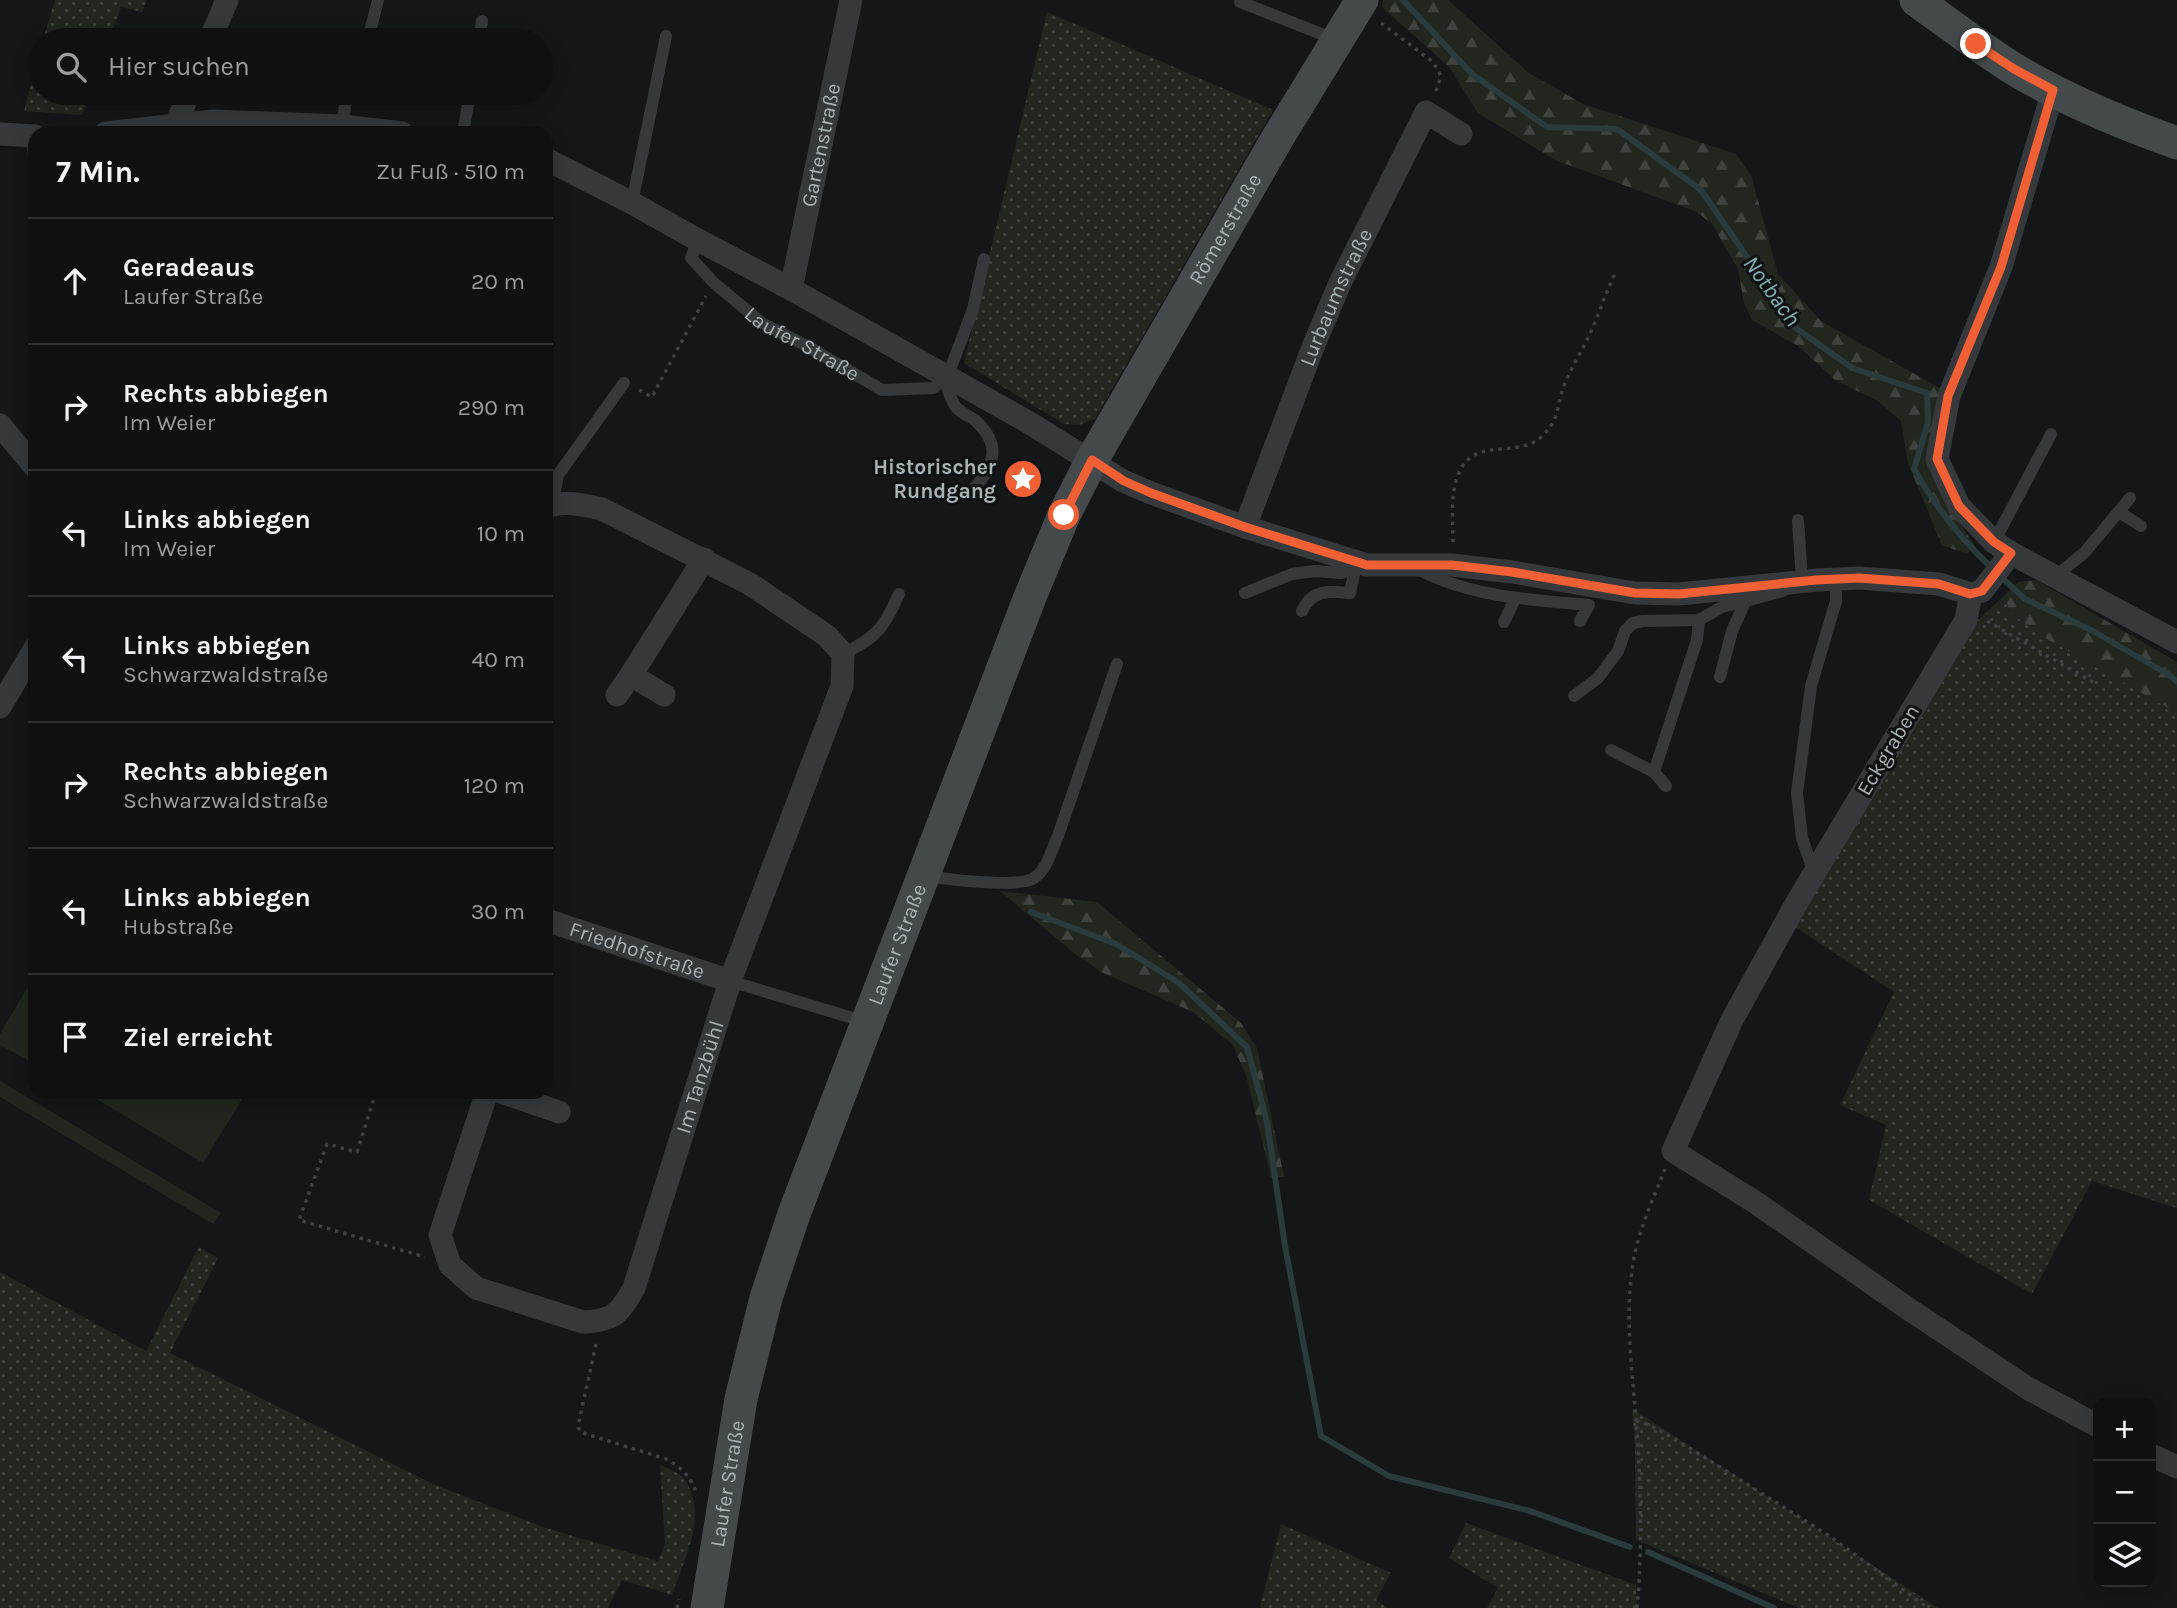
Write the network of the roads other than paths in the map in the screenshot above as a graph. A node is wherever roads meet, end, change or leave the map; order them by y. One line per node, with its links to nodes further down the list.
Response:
1 (227, 0): 8 (street)
2 (377, 0): 9 (lane)
3 (851, 0): 30 (street, Gartenstraße)
4 (1916, 0): 13 (main road)
5 (1240, 2): 12 (lane)
6 (1361, 3): 12 (main road, Römerstraße)
7 (482, 20): 10 (lane)
8 (215, 28)
9 (371, 28)
10 (481, 28)
11 (666, 36): 27 (lane)
12 (1338, 40): 36 (main road, Römerstraße)
13 (2053, 90): 25 (main road); 45 (street)
14 (184, 105): 18 (street)
15 (345, 105): 17 (lane)
16 (468, 105): 21 (lane)
17 (342, 125): 19 (street); 20 (street)
18 (175, 126)
19 (280, 126)
20 (350, 126)
21 (464, 126)
22 (0, 134): 24 (street)
23 (1461, 134): 44 (street, Lurbaumstraße)
24 (28, 136)
25 (2177, 143)
26 (553, 163): 27 (street, Laufer Straße)
27 (632, 203): 28 (street, Laufer Straße)
28 (698, 240): 30 (street, Laufer Straße); 31 (lane, Laufer Straße)
29 (984, 259): 31 (lane)
30 (791, 289): 31 (street, Laufer Straße)
31 (946, 377): 36 (street, Laufer Straße); 37 (lane)
32 (624, 383): 38 (lane)
33 (0, 425): 35 (street)
34 (2051, 434): 45 (lane)
35 (28, 459)
36 (1092, 460): 44 (street); 73 (main road, Laufer Straße)
37 (972, 491)
38 (553, 492)
39 (2130, 498): 41 (lane)
40 (553, 506): 46 (street)
41 (2119, 512): 43 (lane); 49 (lane)
42 (1798, 520): 50 (lane)
43 (2141, 526)
44 (1245, 527): 48 (street)
45 (2003, 553): 49 (street); 54 (street, Eckgraben)
46 (704, 559): 61 (street); 64 (street)
47 (1411, 565): 48 (street); 50 (street); 53 (lane)
48 (1361, 567): 51 (lane); 56 (lane)
49 (2056, 576): 60 (street)
50 (1818, 580): 54 (street); 55 (lane); 74 (lane)
51 (1245, 593)
52 (899, 594): 61 (lane)
53 (1515, 598): 58 (lane); 59 (lane)
54 (1973, 598): 74 (street, Eckgraben)
55 (1745, 602): 57 (lane); 65 (lane)
56 (1303, 611)
57 (1699, 620): 68 (lane); 71 (lane)
58 (1580, 621)
59 (1504, 622)
60 (2177, 642)
61 (843, 654): 76 (street, Im Tanzbühl)
62 (28, 660): 69 (street)
63 (1117, 664): 73 (lane)
64 (631, 675): 66 (street); 67 (street)
65 (1720, 677)
66 (617, 695)
67 (664, 695)
68 (1574, 696)
69 (0, 707)
70 (1611, 750): 71 (lane)
71 (1654, 772): 72 (lane)
72 (1666, 786)
73 (923, 874): 77 (main road, Laufer Straße)
74 (1814, 874): 81 (street, Eckgraben)
75 (553, 922): 76 (street, Friedhofstraße)
76 (730, 981): 77 (lane); 78 (street, Im Tanzbühl)
77 (866, 1022): 84 (main road, Laufer Straße)
78 (485, 1099)
79 (521, 1099): 80 (street)
80 (559, 1112)
81 (2093, 1423)
82 (2156, 1457): 83 (street)
83 (2177, 1467)
84 (707, 1608)

